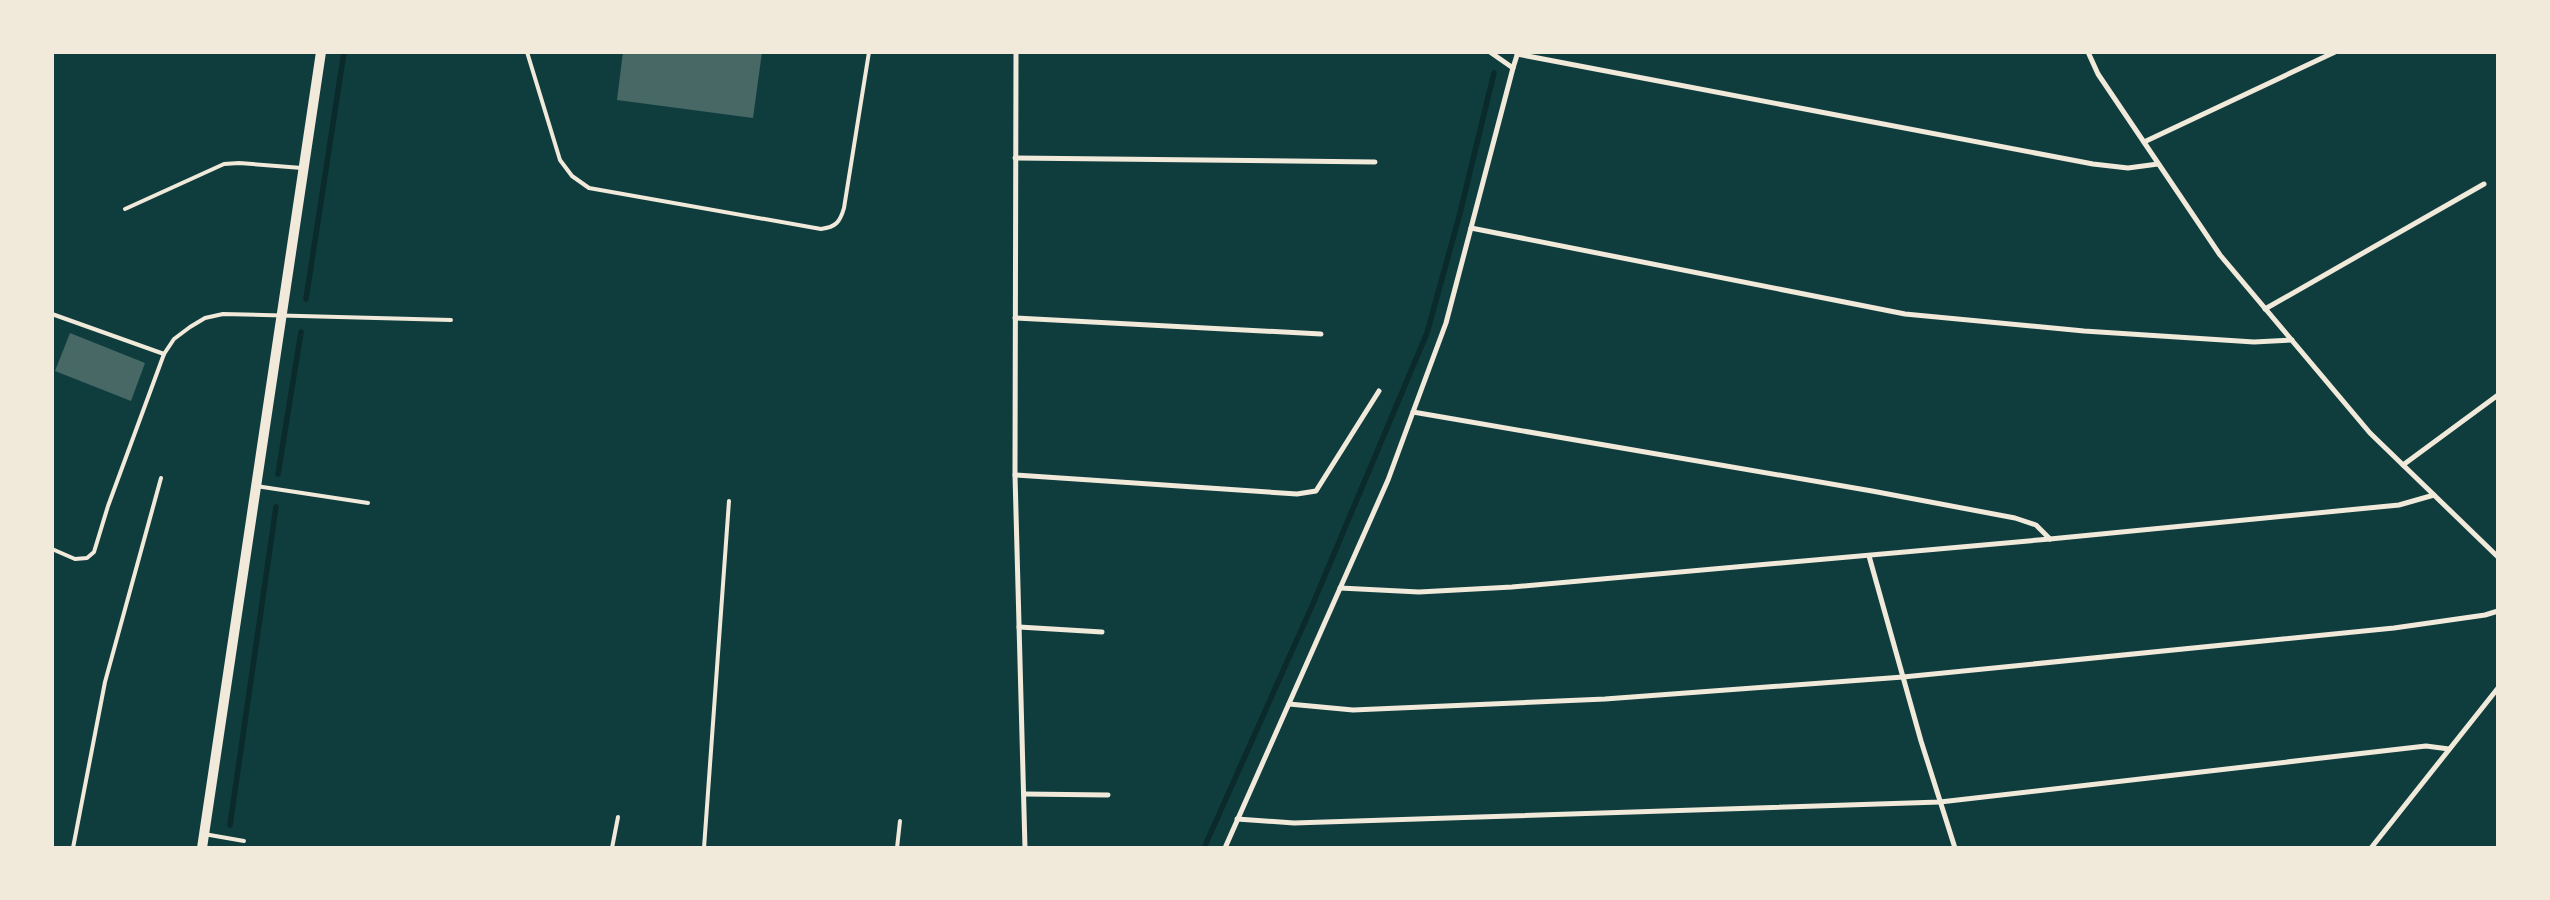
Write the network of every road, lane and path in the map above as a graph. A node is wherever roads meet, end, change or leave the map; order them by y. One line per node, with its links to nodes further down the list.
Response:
1 (321, 52): 14 (main road)
2 (527, 52): 3 (lane)
3 (869, 52)
4 (1016, 52): 11 (street)
5 (2088, 52): 10 (street)
6 (2336, 52): 10 (street)
7 (1489, 53): 9 (street)
8 (1518, 53): 9 (street); 13 (street)
9 (1513, 68): 17 (street)
10 (2144, 142): 13 (street)
11 (1015, 158): 12 (street); 21 (street)
12 (1375, 162)
13 (2158, 164): 18 (street)
14 (304, 168): 16 (lane); 20 (main road)
15 (2484, 184): 18 (street)
16 (125, 209)
17 (1471, 228): 24 (street); 28 (street)
18 (2265, 309): 24 (street)
19 (52, 314): 25 (lane)
20 (282, 314): 22 (lane); 25 (lane); 32 (main road)
21 (1015, 318): 23 (street); 30 (street)
22 (451, 320)
23 (1321, 334)
24 (2292, 340): 29 (street)
25 (164, 354): 37 (lane)
26 (1379, 391): 30 (street)
27 (2498, 395): 29 (street)
28 (1413, 412): 36 (street); 40 (street)
29 (2403, 465): 33 (street)
30 (1014, 475): 42 (street)
31 (161, 478): 56 (lane)
32 (256, 486): 35 (lane); 54 (main road)
33 (2434, 495): 36 (street); 39 (street)
34 (728, 501): 59 (lane)
35 (368, 503)
36 (2050, 539): 38 (street)
37 (52, 550)
38 (1869, 556): 40 (street); 44 (street)
39 (2498, 557)
40 (1340, 588): 46 (street)
41 (2498, 611): 44 (street)
42 (1019, 627): 43 (street); 48 (street)
43 (1102, 632)
44 (1903, 677): 46 (street); 50 (street)
45 (2498, 688): 47 (street)
46 (1289, 704): 52 (street)
47 (2449, 749): 50 (street); 64 (street)
48 (1024, 794): 49 (street); 61 (street)
49 (1108, 795)
50 (1940, 802): 52 (street); 63 (street)
51 (618, 817): 58 (lane)
52 (1237, 819): 62 (street)
53 (900, 822): 60 (lane)
54 (204, 834): 55 (lane); 57 (main road)
55 (244, 841)
56 (73, 848)
57 (202, 848)
58 (612, 848)
59 (704, 848)
60 (897, 848)
61 (1026, 848)
62 (1225, 848)
63 (1955, 848)
64 (2371, 848)

